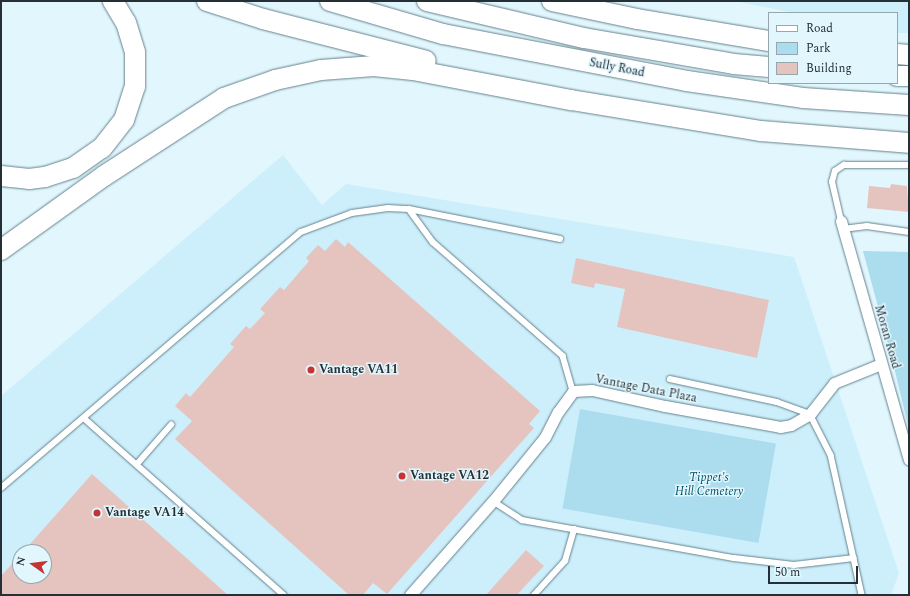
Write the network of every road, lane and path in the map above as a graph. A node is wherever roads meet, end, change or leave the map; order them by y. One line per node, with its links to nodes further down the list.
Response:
1 (113, 1): 16 (highway)
2 (207, 1): 12 (highway)
3 (330, 1): 13 (highway, Sully Road)
4 (427, 1): 9 (highway)
5 (552, 1): 6 (highway)
6 (768, 41)
7 (898, 54): 8 (highway)
8 (909, 55)
9 (768, 67)
10 (898, 76): 11 (highway)
11 (909, 76)
12 (571, 100): 14 (highway); 21 (highway)
13 (909, 105)
14 (909, 143)
15 (909, 165): 18 (lane)
16 (1, 176)
17 (409, 209): 20 (lane); 24 (lane); 26 (lane)
18 (842, 225): 19 (lane); 22 (street, Moran Road)
19 (909, 232)
20 (560, 238)
21 (1, 250)
22 (880, 364): 25 (street, Vantage Data Plaza); 28 (street, Moran Road)
23 (670, 379): 25 (lane)
24 (573, 391): 25 (street, Vantage Data Plaza); 31 (street)
25 (810, 414): 33 (lane)
26 (84, 418): 29 (lane); 30 (lane)
27 (171, 425): 29 (lane)
28 (909, 460)
29 (136, 464): 35 (lane)
30 (1, 488)
31 (493, 501): 32 (lane); 36 (street)
32 (574, 529): 33 (lane); 37 (lane)
33 (854, 558): 34 (lane)
34 (859, 593)
35 (284, 595)
36 (410, 595)
37 (534, 595)

